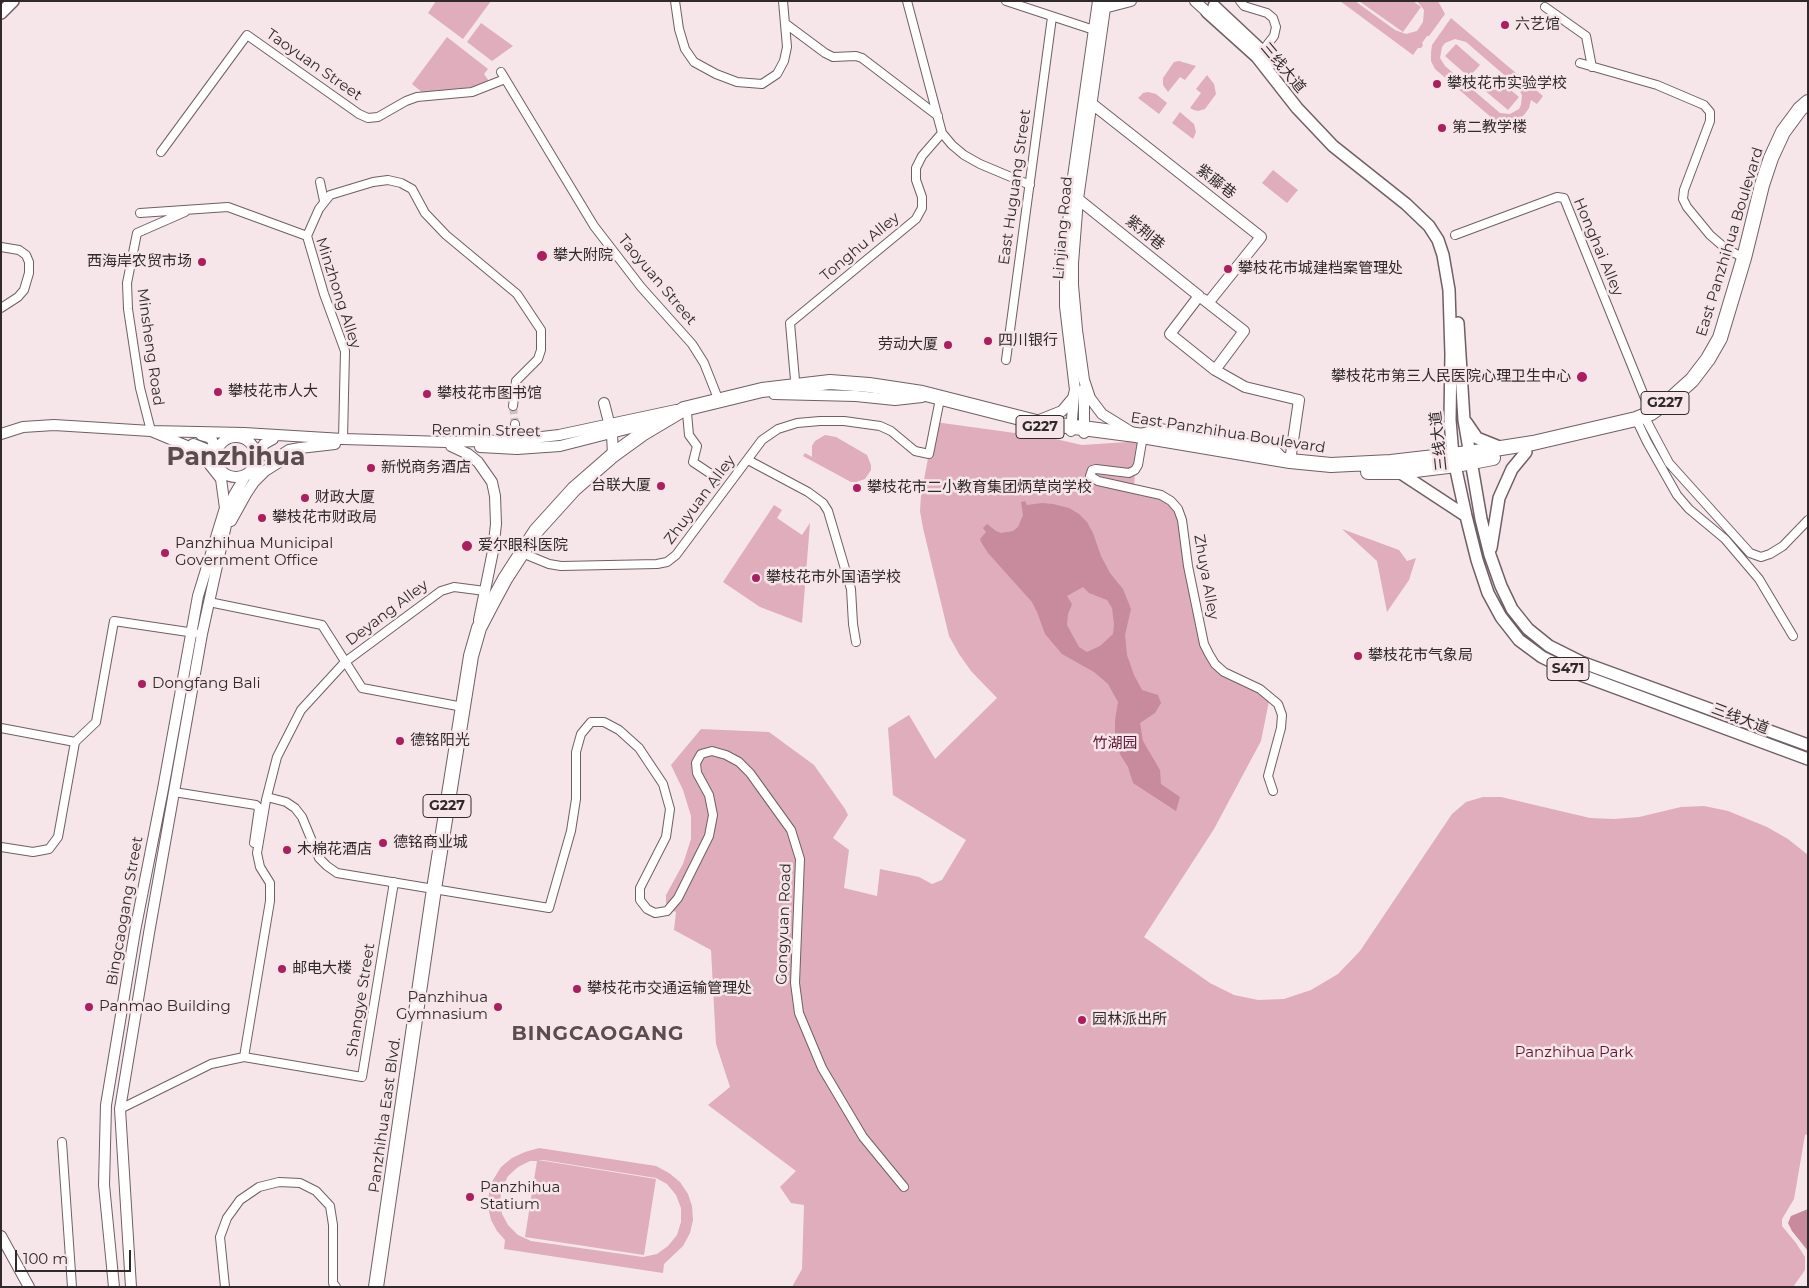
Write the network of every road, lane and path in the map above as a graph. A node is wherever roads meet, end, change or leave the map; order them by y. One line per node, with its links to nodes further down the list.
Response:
1 (13, 1): 12 (main road)
2 (675, 1): 14 (street)
3 (783, 1): 14 (street)
4 (907, 1): 22 (street)
5 (1006, 1): 13 (street)
6 (1131, 1): 9 (street)
7 (1197, 1): 10 (street)
8 (1240, 1): 16 (street)
9 (1100, 4): 15 (street, Linjiang Road)
10 (1210, 6): 16 (main road, 三线大道)
11 (1545, 7): 18 (street)
12 (1, 13)
13 (1052, 16): 15 (street); 26 (street, East Huguang Street)
14 (786, 24): 22 (street)
15 (1097, 31): 20 (street, Linjiang Road)
16 (1260, 54): 38 (main road, 三线大道)
17 (1580, 63): 18 (street)
18 (1592, 67): 34 (street)
19 (1808, 102): 34 (highway, East Panzhihua Boulevard / G227)
20 (1087, 103): 27 (street, Linjiang Road); 36 (street, 紫藤巷)
21 (1808, 110): 52 (highway, East Panzhihua Boulevard / G227)
22 (938, 116): 23 (street)
23 (942, 133): 26 (street); 41 (street, Tonghu Alley)
24 (161, 152): 46 (street, Taoyuan Street)
25 (320, 182): 28 (street)
26 (1030, 185): 39 (street, East Huguang Street)
27 (1074, 199): 35 (street, 紫荆巷); 42 (street, Linjiang Road); 43 (street, Linjiang Road)
28 (324, 201): 32 (street); 49 (street)
29 (189, 210): 30 (street, Minzhong Alley); 32 (street, Minzhong Alley); 58 (street, Minsheng Road)
30 (140, 213)
31 (1455, 234): 52 (street, Honghai Alley)
32 (307, 236): 68 (street, Minzhong Alley)
33 (1, 247): 37 (street)
34 (1744, 258): 52 (highway, East Panzhihua Boulevard / G227)
35 (1199, 296): 36 (street, 紫荆巷); 40 (street)
36 (1208, 303): 40 (street, 紫荆巷)
37 (1, 308)
38 (1455, 353): 53 (main road, 三线大道); 62 (main road, 三线大道)
39 (1006, 360)
40 (1215, 370): 78 (street)
41 (795, 380): 44 (street, G227); 45 (street, G227)
42 (1084, 380): 57 (street); 64 (street, Linjiang Road)
43 (1075, 390): 54 (street); 57 (street, Linjiang Road)
44 (763, 392): 45 (highway, East Panzhihua Boulevard / G227); 46 (highway, East Panzhihua Boulevard / G227); 50 (highway, East Panzhihua Boulevard / G227)
45 (922, 395): 47 (highway, East Panzhihua Boulevard / G227)
46 (719, 401): 50 (highway, East Panzhihua Boulevard / G227)
47 (940, 401): 54 (highway, East Panzhihua Boulevard / G227); 57 (highway, East Panzhihua Boulevard / G227); 77 (street, Zhuyuan Alley)
48 (604, 403): 56 (street)
49 (513, 406)
50 (685, 411): 51 (highway, Panzhihua East Blvd. / G227); 56 (street, Renmin Street); 82 (highway, Panzhihua East Blvd. / G227); 86 (street)
51 (669, 418): 56 (street, Renmin Street); 74 (highway, Panzhihua East Blvd. / G227)
52 (1643, 419): 71 (highway, East Panzhihua Boulevard / G227); 73 (highway, East Panzhihua Boulevard / G227); 88 (street); 96 (street)
53 (1464, 420): 71 (main road); 76 (main road, 三线大道)
54 (1036, 422): 57 (highway, East Panzhihua Boulevard / G227)
55 (515, 424): 67 (street)
56 (611, 429): 67 (street, Renmin Street); 70 (street, Renmin Street); 74 (street)
57 (1078, 429): 64 (highway, East Panzhihua Boulevard / G227)
58 (150, 432): 59 (street); 61 (street); 65 (street)
59 (180, 432): 60 (street); 68 (street)
60 (195, 433): 63 (street); 65 (street)
61 (1, 434)
62 (1451, 434): 75 (main road); 79 (main road, 三线大道)
63 (236, 437): 66 (street); 80 (street); 84 (street)
64 (1140, 437): 78 (highway, East Panzhihua Boulevard / G227); 83 (highway, East Panzhihua Boulevard / G227); 105 (street, Zhuya Alley)
65 (168, 438): 72 (street)
66 (273, 439): 68 (street); 69 (street)
67 (516, 440): 68 (street, Renmin Street)
68 (342, 441): 69 (street); 70 (street, Renmin Street)
69 (312, 446): 81 (street)
70 (451, 446): 92 (street)
71 (1502, 448): 76 (highway, East Panzhihua Boulevard / G227)
72 (196, 451): 80 (street); 85 (street)
73 (1526, 452): 76 (highway, East Panzhihua Boulevard / G227); 90 (main road)
74 (613, 456): 82 (street); 98 (highway, Panzhihua East Blvd. / G227)
75 (1430, 458): 78 (highway, East Panzhihua Boulevard / G227); 79 (highway, East Panzhihua Boulevard / G227)
76 (1470, 458): 79 (highway, East Panzhihua Boulevard / G227); 90 (main road, 三线大道 / S471)
77 (748, 460): 91 (street, Zhuyuan Alley); 97 (street, Zhuyuan Alley)
78 (1287, 460)
79 (1455, 461): 83 (highway, East Panzhihua Boulevard / G227); 87 (main road, 三线大道 / S471)
80 (217, 465): 84 (street); 85 (street)
81 (265, 470): 84 (street); 89 (street)
82 (601, 472): 91 (highway, Panzhihua East Blvd. / G227)
83 (1399, 472): 87 (main road)
84 (246, 474): 89 (street)
85 (221, 480): 89 (street)
86 (716, 481)
87 (1466, 516): 104 (main road, 三线大道 / S471)
88 (1808, 520)
89 (217, 547): 93 (street, Bingcaogang Street); 94 (street, Bingcaogang Street)
90 (1490, 554): 103 (main road, 三线大道 / S471)
91 (528, 555): 111 (highway, Panzhihua East Blvd. / G227)
92 (485, 591): 98 (street); 99 (street, Deyang Alley)
93 (208, 602): 95 (street, Bingcaogang Street); 99 (street, Deyang Alley)
94 (191, 632): 95 (street); 102 (street); 119 (street, Bingcaogang Street)
95 (202, 634): 106 (street, Bingcaogang Street)
96 (1793, 636)
97 (856, 642)
98 (471, 656): 100 (highway, Panzhihua East Blvd. / G227)
99 (345, 662): 100 (street); 107 (street)
100 (463, 707): 111 (highway, Panzhihua East Blvd. / G227)
101 (1, 728): 102 (street)
102 (75, 742): 108 (street)
103 (1808, 745)
104 (1808, 759)
105 (1273, 791)
106 (174, 792): 109 (street); 113 (street, Bingcaogang Street)
107 (267, 797): 109 (street); 110 (street)
108 (1, 847)
109 (257, 853): 112 (street)
110 (394, 882): 111 (street); 112 (street, Shangye Street)
111 (438, 889): 115 (street, Gongyuan Road); 123 (highway, Panzhihua East Blvd. / G227); 124 (highway, Panzhihua East Blvd. / G227)
112 (244, 1057): 113 (street, Shangye Street)
113 (120, 1109): 120 (street, Bingcaogang Street)
114 (62, 1142): 118 (street)
115 (904, 1187)
116 (1, 1236): 117 (street)
117 (29, 1287)
118 (72, 1287)
119 (114, 1287)
120 (131, 1287)
121 (225, 1287): 122 (street)
122 (336, 1287)
123 (376, 1287)
124 (382, 1287)

